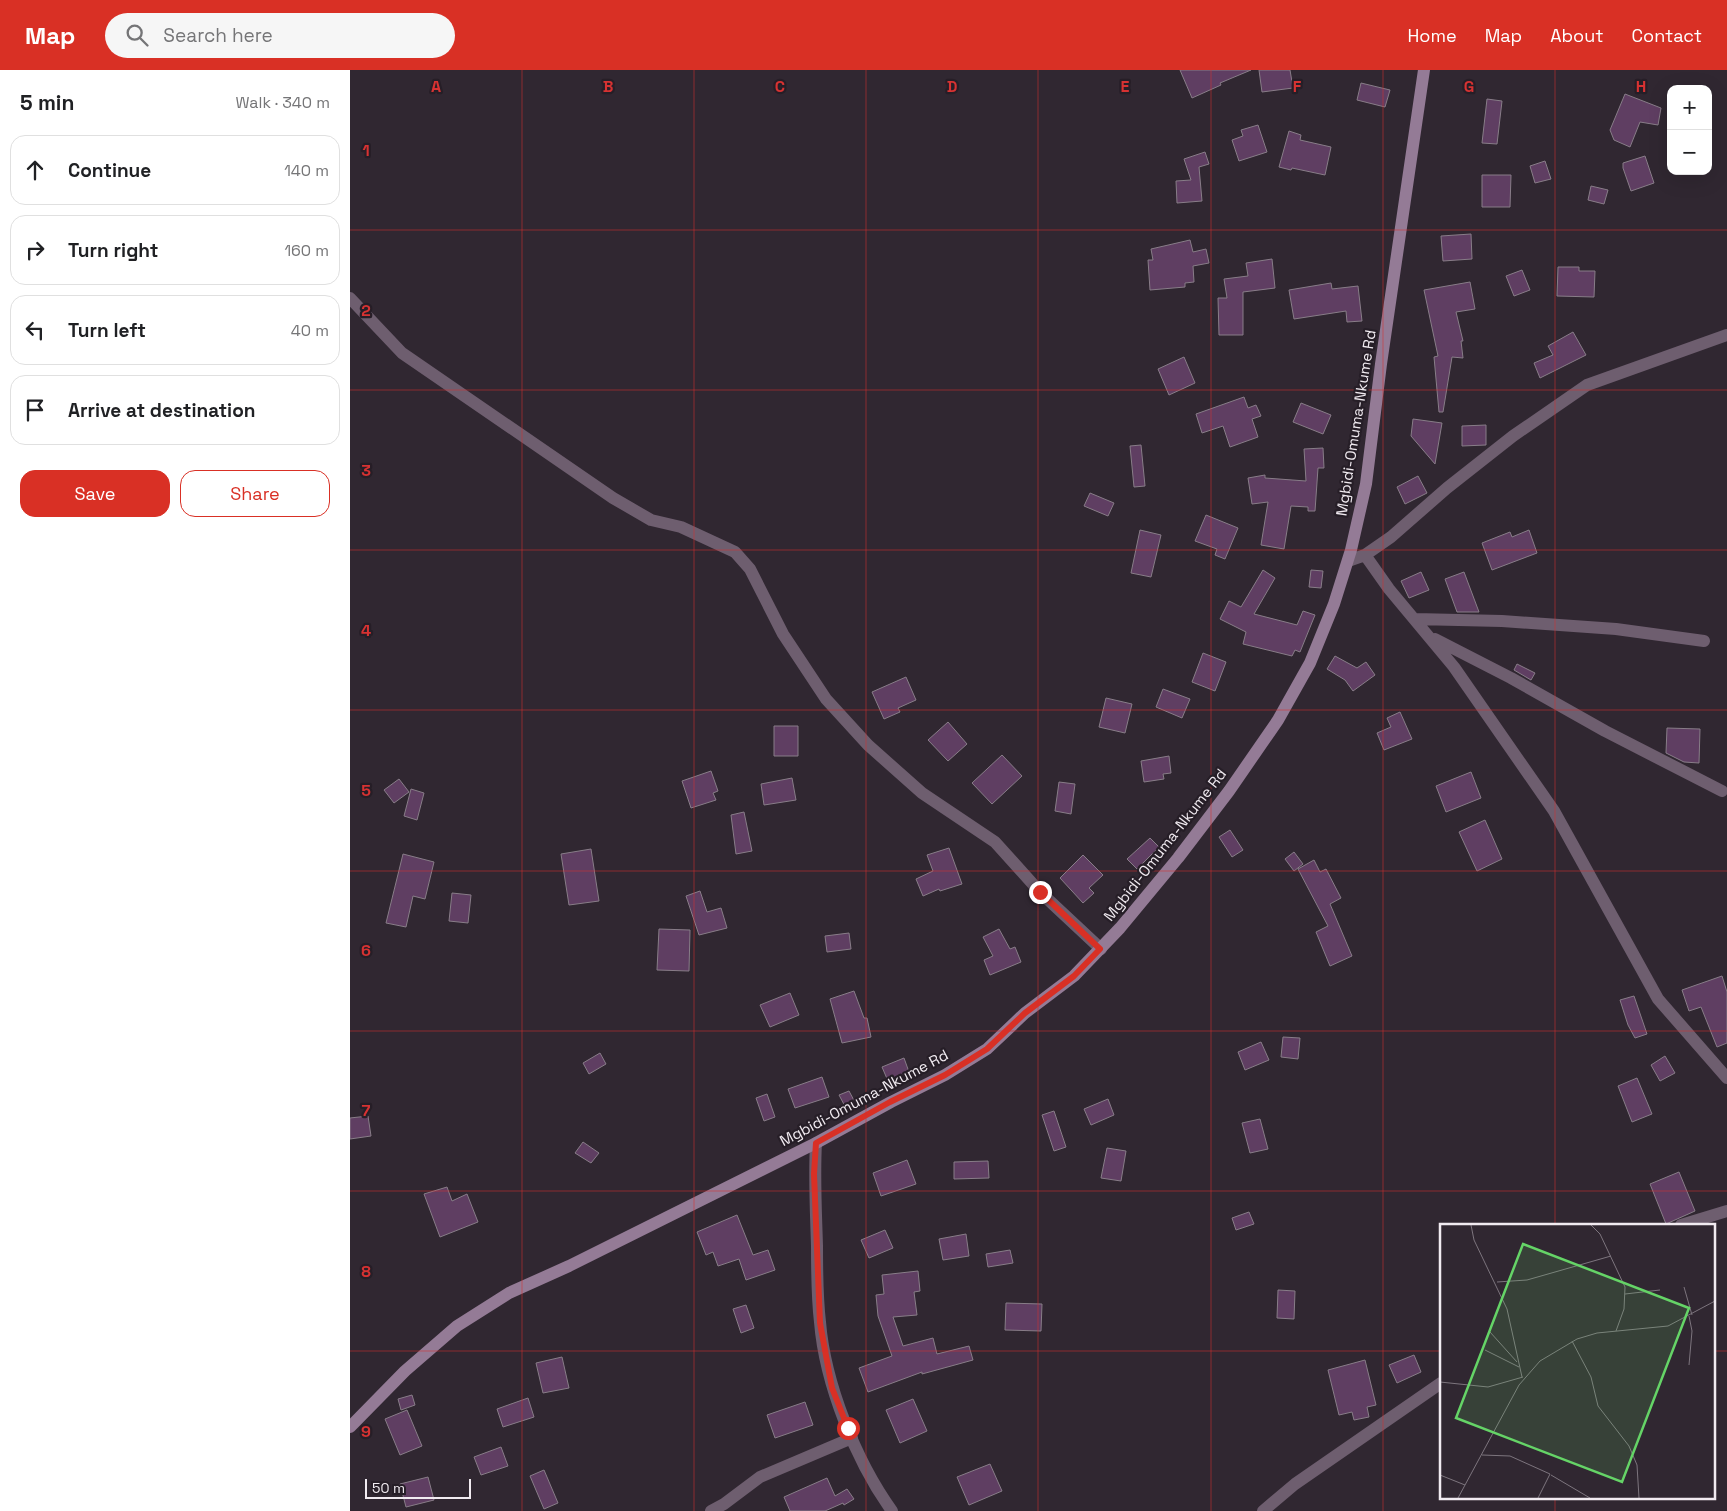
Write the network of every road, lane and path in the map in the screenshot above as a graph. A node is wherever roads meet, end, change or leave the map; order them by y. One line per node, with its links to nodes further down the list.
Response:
1 (1424, 70): 5 (street, Mgbidi-Omuma-Nkume Rd)
2 (350, 298): 10 (street)
3 (1727, 335): 4 (street)
4 (1365, 555): 5 (street); 6 (street)
5 (1348, 562): 10 (street, Mgbidi-Omuma-Nkume Rd)
6 (1415, 619): 7 (street); 8 (street)
7 (1430, 637): 9 (street); 11 (street)
8 (1704, 641)
9 (1722, 791)
10 (1100, 949): 12 (street, Mgbidi-Omuma-Nkume Rd)
11 (1727, 1078)
12 (816, 1143): 16 (street, Mgbidi-Omuma-Nkume Rd); 17 (street)
13 (1727, 1211): 14 (street)
14 (1684, 1224)
15 (1440, 1384): 20 (street)
16 (350, 1427)
17 (852, 1438): 18 (street); 19 (street)
18 (711, 1511)
19 (892, 1511)
20 (1262, 1511)

